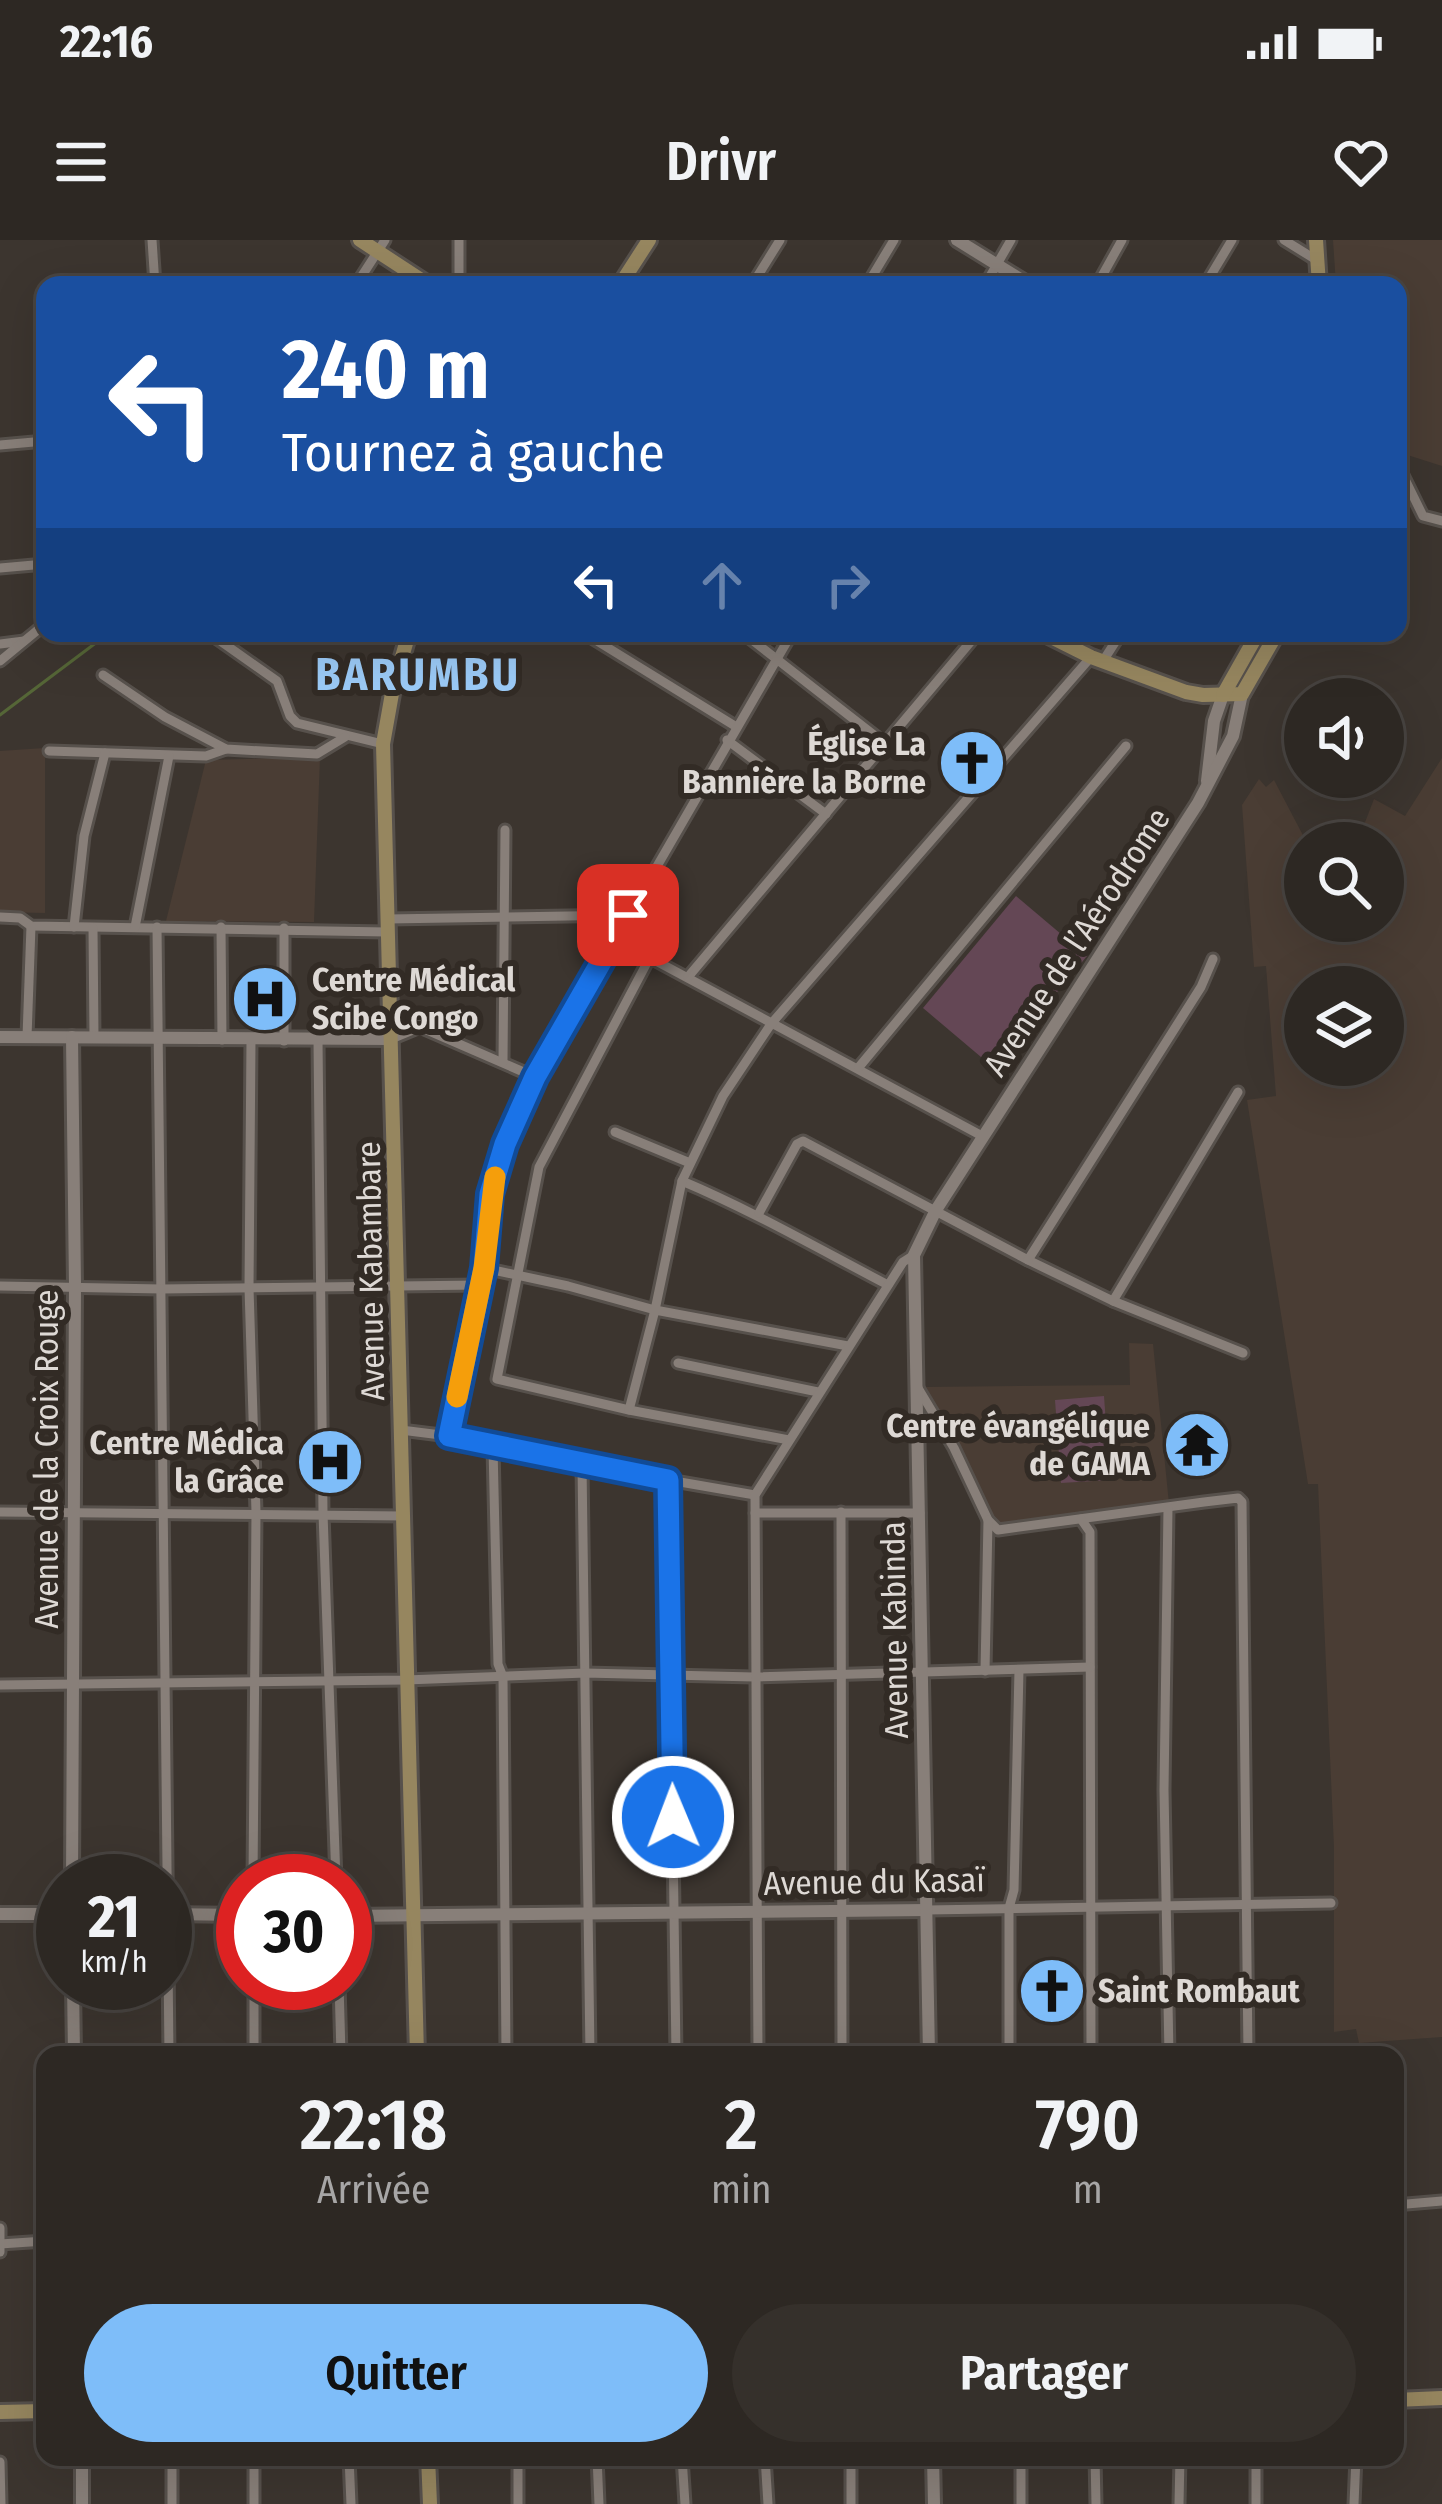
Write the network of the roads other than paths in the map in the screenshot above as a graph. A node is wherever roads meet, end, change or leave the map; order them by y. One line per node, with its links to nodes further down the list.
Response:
1 (152, 240): 16 (street)
2 (359, 240): 13 (main road)
3 (459, 240): 19 (street)
4 (649, 240): 20 (main road)
5 (780, 240): 21 (street)
6 (894, 240): 22 (street)
7 (958, 240): 15 (street)
8 (1010, 240): 15 (street)
9 (1122, 240): 25 (street)
10 (1232, 240): 26 (street)
11 (1283, 240): 14 (street)
12 (1316, 240): 14 (main road)
13 (381, 246): 17 (street); 18 (main road)
14 (1318, 261): 27 (main road)
15 (997, 264): 23 (street); 24 (street)
16 (154, 276)
17 (362, 276)
18 (418, 276)
19 (459, 276)
20 (626, 276)
21 (758, 276)
22 (872, 276)
23 (991, 276)
24 (1016, 276)
25 (1102, 276)
26 (1210, 276)
27 (1319, 276)
28 (36, 442): 29 (street)
29 (0, 445)
30 (1407, 483): 31 (street)
31 (1442, 521)
32 (36, 565): 33 (street)
33 (0, 568)
34 (36, 632): 35 (street)
35 (25, 641): 46 (street); 49 (street)
36 (222, 642): 54 (street)
37 (406, 642): 57 (main road, Avenue Kabambare)
38 (599, 642): 53 (street)
39 (756, 642): 47 (street)
40 (786, 642): 47 (street)
41 (970, 642): 56 (street)
42 (1062, 642): 48 (main road)
43 (1112, 642): 48 (street)
44 (1253, 642): 52 (main road)
45 (1272, 642): 51 (main road, Avenue de l’Aérodrome)
46 (0, 644)
47 (777, 657): 53 (street); 56 (street)
48 (1097, 659): 52 (main road); 81 (street)
49 (0, 662)
50 (103, 675): 59 (street)
51 (1242, 694): 52 (main road); 63 (street, Avenue de l’Aérodrome)
52 (1223, 695): 63 (street)
53 (734, 726): 55 (street)
54 (345, 737): 57 (street); 59 (street)
55 (727, 740): 64 (street); 66 (street)
56 (883, 742): 64 (street)
57 (383, 744): 70 (main road, Avenue Kabambare)
58 (1126, 746): 93 (street)
59 (226, 749): 62 (street)
60 (49, 751): 61 (street)
61 (105, 753): 62 (street); 71 (street)
62 (169, 756): 72 (street)
63 (1207, 788): 97 (street, Avenue de l’Aérodrome)
64 (826, 814): 80 (street)
65 (506, 830): 68 (street)
66 (628, 915): 68 (street); 77 (street)
67 (0, 917): 69 (street)
68 (506, 918): 70 (street); 92 (street)
69 (31, 926): 71 (street); 83 (street)
70 (387, 926): 76 (street); 87 (main road, Avenue Kabambare)
71 (74, 927): 74 (street)
72 (135, 927): 74 (street); 75 (street)
73 (221, 927): 75 (street); 76 (street); 88 (street)
74 (93, 928): 85 (street)
75 (157, 928): 86 (street)
76 (284, 928): 91 (street)
77 (615, 939): 78 (street); 94 (street)
78 (650, 957): 80 (street); 105 (street)
79 (1213, 959): 103 (street)
80 (688, 977): 81 (street)
81 (771, 1024): 93 (street); 98 (street)
82 (0, 1037): 83 (street)
83 (28, 1037): 84 (street)
84 (72, 1037): 85 (street); 109 (street, Avenue de la Croix Rouge)
85 (94, 1037): 86 (street)
86 (158, 1038): 88 (street); 113 (street)
87 (391, 1039): 90 (street); 92 (street); 110 (main road, Avenue Kabambare)
88 (222, 1040): 89 (street)
89 (251, 1040): 91 (street); 112 (street)
90 (318, 1040): 91 (street); 111 (street)
91 (284, 1041)
92 (503, 1062): 94 (street)
93 (859, 1067): 97 (street)
94 (535, 1077): 104 (street)
95 (1238, 1092): 114 (street)
96 (615, 1132): 98 (street)
97 (984, 1136): 100 (street, Avenue de l’Aérodrome)
98 (690, 1163): 99 (street)
99 (682, 1181): 101 (street); 115 (street)
100 (936, 1210): 101 (street); 102 (street, Avenue Kabinda); 103 (street)
101 (759, 1213): 107 (street)
102 (914, 1255): 107 (street); 119 (street, Avenue Kabinda)
103 (1028, 1260): 114 (street)
104 (484, 1268): 105 (street); 106 (street)
105 (516, 1274): 115 (street); 121 (street)
106 (480, 1285): 110 (street); 123 (street)
107 (888, 1285): 116 (street)
108 (0, 1286): 109 (street)
109 (75, 1286): 113 (street); 134 (street, Avenue de la Croix Rouge)
110 (398, 1286): 111 (street); 122 (main road, Avenue Kabambare)
111 (319, 1287): 112 (street); 135 (street)
112 (249, 1288): 113 (street); 132 (street)
113 (162, 1289): 131 (street)
114 (1113, 1300): 117 (street)
115 (655, 1310): 116 (street); 121 (street)
116 (848, 1346): 120 (street)
117 (1243, 1353)
118 (679, 1363): 120 (street)
119 (918, 1388): 137 (street, Avenue Kabinda); 140 (street)
120 (818, 1392): 124 (street)
121 (629, 1410): 124 (street)
122 (401, 1430): 123 (street); 138 (main road, Avenue Kabambare)
123 (449, 1436): 125 (street)
124 (789, 1440): 128 (street)
125 (493, 1447): 126 (street); 148 (street)
126 (582, 1465): 127 (street); 145 (street)
127 (668, 1480): 128 (street); 147 (street)
128 (755, 1495): 136 (street)
129 (1168, 1508): 139 (street); 161 (street); 162 (street)
130 (0, 1512): 134 (street)
131 (161, 1512): 132 (street); 134 (street); 152 (street)
132 (256, 1512): 135 (street); 154 (street)
133 (841, 1512): 136 (street); 137 (street); 146 (street)
134 (74, 1513): 153 (street, Avenue de la Croix Rouge)
135 (322, 1513): 138 (street); 151 (street)
136 (754, 1513): 149 (street)
137 (920, 1513): 144 (street, Avenue Kabinda)
138 (404, 1516): 150 (main road, Avenue Kabambare)
139 (1082, 1519): 140 (street); 141 (street)
140 (988, 1520): 142 (street)
141 (1090, 1667): 143 (street); 164 (street)
142 (985, 1670): 143 (street); 144 (street)
143 (1019, 1670): 163 (street)
144 (924, 1672): 146 (street); 167 (street, Avenue Kabinda)
145 (585, 1673): 147 (street); 148 (street); 173 (street)
146 (840, 1673): 149 (street); 166 (street)
147 (671, 1675): 149 (street); 168 (street)
148 (503, 1677): 150 (street); 169 (street)
149 (754, 1677): 165 (street)
150 (406, 1680): 151 (street); 172 (main road, Avenue Kabambare)
151 (328, 1681): 154 (street); 159 (street)
152 (164, 1682): 153 (street); 154 (street); 157 (street)
153 (73, 1683): 155 (street); 156 (street, Avenue de la Croix Rouge)
154 (254, 1683): 158 (street)
155 (0, 1685)
156 (72, 1854)
157 (165, 1854)
158 (253, 1854)
159 (335, 1854)
160 (1331, 1903): 162 (street, Avenue du Kasaï)
161 (1167, 1906): 162 (street, Avenue du Kasaï); 164 (street, Avenue du Kasaï); 192 (street)
162 (1247, 1906): 193 (street)
163 (1009, 1908): 164 (street, Avenue du Kasaï); 167 (street, Avenue du Kasaï); 190 (street)
164 (1089, 1908): 191 (street)
165 (756, 1910): 166 (street, Avenue du Kasaï); 168 (street, Avenue du Kasaï); 187 (street)
166 (841, 1910): 167 (street, Avenue du Kasaï); 188 (street)
167 (927, 1910): 189 (street, Avenue Kabinda)
168 (674, 1912): 173 (street, Avenue du Kasaï); 186 (street)
169 (502, 1913): 172 (street, Avenue du Kasaï); 173 (street, Avenue du Kasaï); 184 (street)
170 (0, 1914): 171 (street)
171 (36, 1914)
172 (412, 1914): 174 (street, Avenue du Kasaï); 183 (main road, Avenue Kabambare)
173 (586, 1914): 185 (street)
174 (372, 1915)
175 (73, 2010): 179 (street)
176 (168, 2010): 180 (street)
177 (254, 2010): 181 (street)
178 (340, 2010): 182 (street)
179 (74, 2046)
180 (169, 2046)
181 (254, 2046)
182 (341, 2046)
183 (417, 2046)
184 (506, 2046)
185 (590, 2046)
186 (676, 2046)
187 (758, 2046)
188 (842, 2046)
189 (929, 2046)
190 (1009, 2046)
191 (1091, 2046)
192 (1169, 2046)
193 (1247, 2046)
194 (1442, 2201): 195 (street)
195 (1404, 2203)
196 (0, 2228): 198 (street)
197 (36, 2242): 198 (street)
198 (0, 2246)
199 (1442, 2398): 200 (main road)
200 (1404, 2400)
201 (36, 2411): 202 (main road)
202 (0, 2412)
203 (0, 2462): 220 (street)
204 (82, 2466): 221 (street)
205 (172, 2466): 222 (street)
206 (254, 2466): 223 (street)
207 (349, 2466): 224 (street)
208 (428, 2466): 225 (main road)
209 (518, 2466): 226 (street)
210 (597, 2466): 227 (street)
211 (683, 2466): 228 (street)
212 (766, 2466): 229 (street)
213 (850, 2466): 230 (street)
214 (933, 2466): 231 (street)
215 (1021, 2466): 232 (street)
216 (1095, 2466): 233 (street)
217 (1180, 2466): 234 (street)
218 (1256, 2466): 235 (street)
219 (1356, 2466): 236 (street)
220 (1, 2504)
221 (82, 2504)
222 (172, 2504)
223 (254, 2504)
224 (351, 2504)
225 (430, 2504)
226 (518, 2504)
227 (598, 2504)
228 (685, 2504)
229 (768, 2504)
230 (851, 2504)
231 (934, 2504)
232 (1021, 2504)
233 (1096, 2504)
234 (1179, 2504)
235 (1256, 2504)
236 (1354, 2504)

